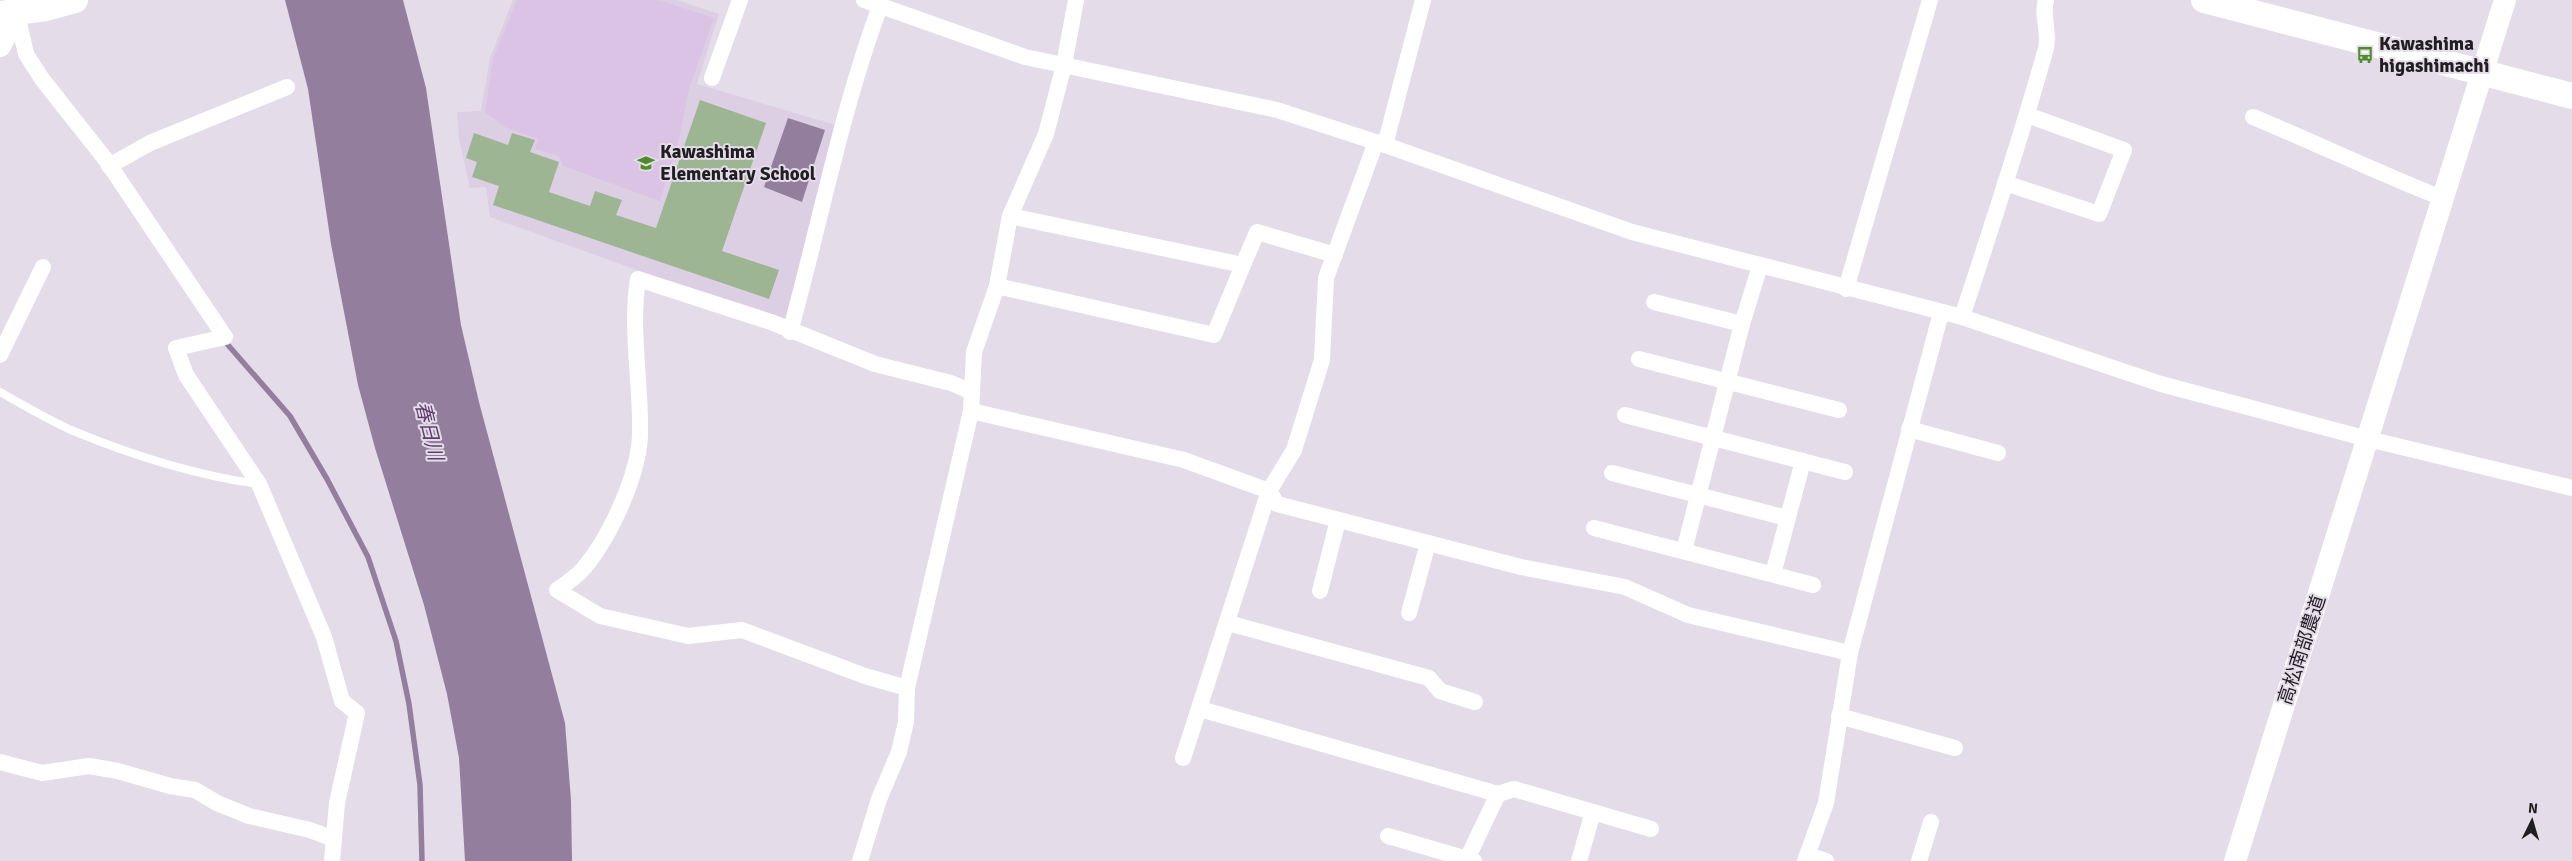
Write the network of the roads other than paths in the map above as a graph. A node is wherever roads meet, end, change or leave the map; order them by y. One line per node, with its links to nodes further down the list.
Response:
1 (75, 0): 11 (main road)
2 (740, 0): 15 (street)
3 (864, 0): 10 (street)
4 (1076, 0): 13 (street)
5 (1423, 0): 20 (street)
6 (1930, 0): 30 (street)
7 (2046, 0): 18 (street)
8 (2204, 0): 14 (main road)
9 (2505, 0): 14 (street, 高松南部農道)
10 (880, 6): 13 (street); 35 (street)
11 (12, 9): 12 (street); 21 (street)
12 (0, 46)
13 (1064, 65): 20 (street); 24 (street)
14 (2481, 72): 17 (main road); 23 (street, 高松南部農道)
15 (712, 78)
16 (287, 88): 21 (street)
17 (2572, 96)
18 (2027, 115): 22 (street); 22 (street)
19 (2253, 117): 23 (street)
20 (1381, 143): 25 (street); 27 (street)
21 (110, 166): 51 (street)
22 (2005, 183): 33 (street)
23 (2442, 198): 46 (street, 高松南部農道)
24 (1010, 216): 26 (street); 29 (street)
25 (1335, 255): 26 (street); 53 (street)
26 (1243, 265): 29 (street)
27 (1760, 266): 30 (street); 34 (street)
28 (43, 267): 36 (street)
29 (997, 286): 40 (street)
30 (1846, 289): 32 (street)
31 (1654, 302): 34 (street)
32 (1941, 313): 33 (street); 44 (street)
33 (1962, 317): 46 (street)
34 (1742, 324): 38 (street)
35 (790, 332): 40 (street); 66 (street)
36 (0, 355)
37 (1639, 359): 38 (street)
38 (1728, 382): 41 (street); 45 (street)
39 (0, 392): 51 (lane)
40 (972, 392): 42 (street)
41 (1839, 410)
42 (971, 411): 53 (street); 66 (street)
43 (1625, 416): 45 (street)
44 (1909, 429): 47 (street); 65 (street)
45 (1713, 438): 48 (street); 54 (street)
46 (2368, 439): 52 (street); 87 (street, 高松南部農道)
47 (1998, 454)
48 (1803, 460): 49 (street); 55 (street)
49 (1845, 472)
50 (1612, 473): 54 (street)
51 (259, 484): 78 (street)
52 (2572, 488)
53 (1269, 491): 56 (street); 64 (street)
54 (1699, 496): 55 (street); 59 (street)
55 (1787, 518): 60 (street)
56 (1338, 520): 58 (street); 62 (street)
57 (1594, 528): 59 (street)
58 (1428, 543): 63 (street); 65 (street)
59 (1684, 551): 60 (street)
60 (1773, 574): 61 (street)
61 (1813, 585)
62 (1320, 591)
63 (1409, 613)
64 (1228, 623): 67 (street); 68 (street)
65 (1850, 653): 69 (street)
66 (907, 688): 83 (street)
67 (1475, 702)
68 (1200, 709): 71 (street); 73 (street)
69 (1840, 716): 70 (street); 80 (street)
70 (1955, 748)
71 (1184, 758)
72 (0, 762): 78 (street)
73 (1498, 794): 74 (street); 81 (street)
74 (1593, 812): 76 (street); 84 (street)
75 (1931, 822): 86 (street)
76 (1651, 829)
77 (1388, 836): 79 (street)
78 (334, 839): 82 (street)
79 (1434, 855): 81 (street)
80 (1806, 858): 85 (street)
81 (1471, 860)
82 (332, 861)
83 (860, 861)
84 (1579, 861)
85 (1826, 861)
86 (1919, 861)
87 (2235, 861)

